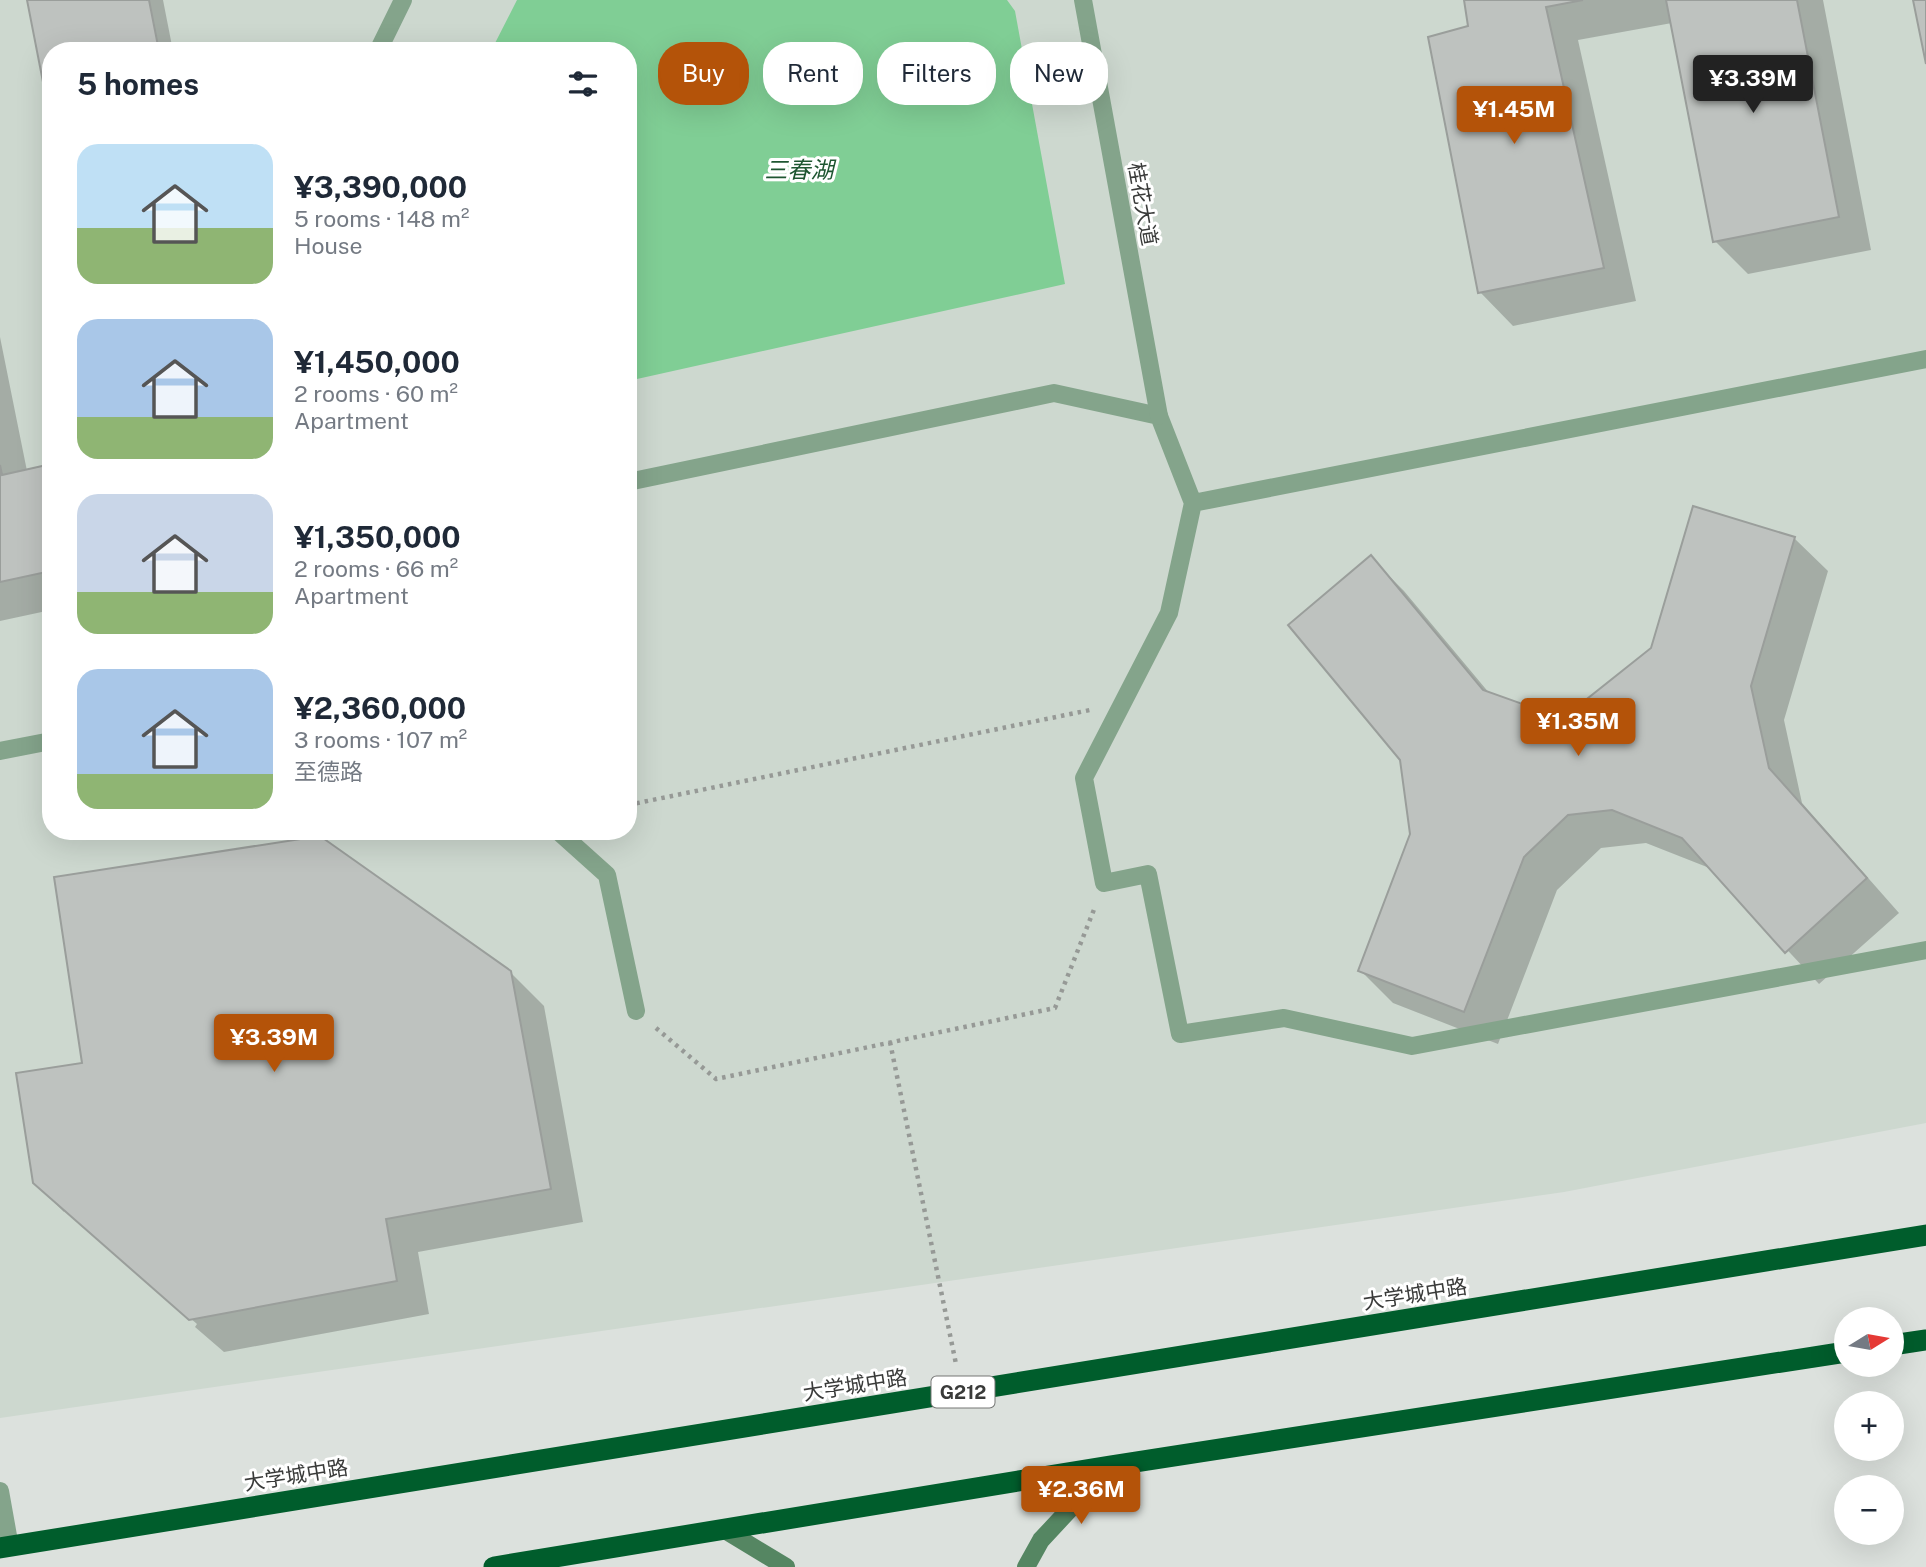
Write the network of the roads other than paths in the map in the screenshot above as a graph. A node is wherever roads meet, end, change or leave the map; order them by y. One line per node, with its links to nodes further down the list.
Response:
1 (403, 0): 3 (street)
2 (1083, 0): 5 (street, 桂花大道)
3 (382, 42)
4 (1926, 359): 7 (street)
5 (1159, 416): 6 (street); 7 (street, 桂花大道)
6 (637, 480)
7 (1193, 503): 11 (street)
8 (42, 743): 9 (street)
9 (0, 751)
10 (568, 840): 12 (street)
11 (1926, 950)
12 (636, 1011)
13 (1926, 1235): 20 (highway, 大学城中路 / G212)
14 (1926, 1340): 15 (highway)
15 (1904, 1343)
16 (1834, 1354): 17 (highway)
17 (1110, 1466): 19 (highway); 23 (street)
18 (0, 1491): 20 (street)
19 (725, 1530): 21 (highway); 22 (street)
20 (5, 1547)
21 (494, 1567)
22 (786, 1567)
23 (1026, 1567)

